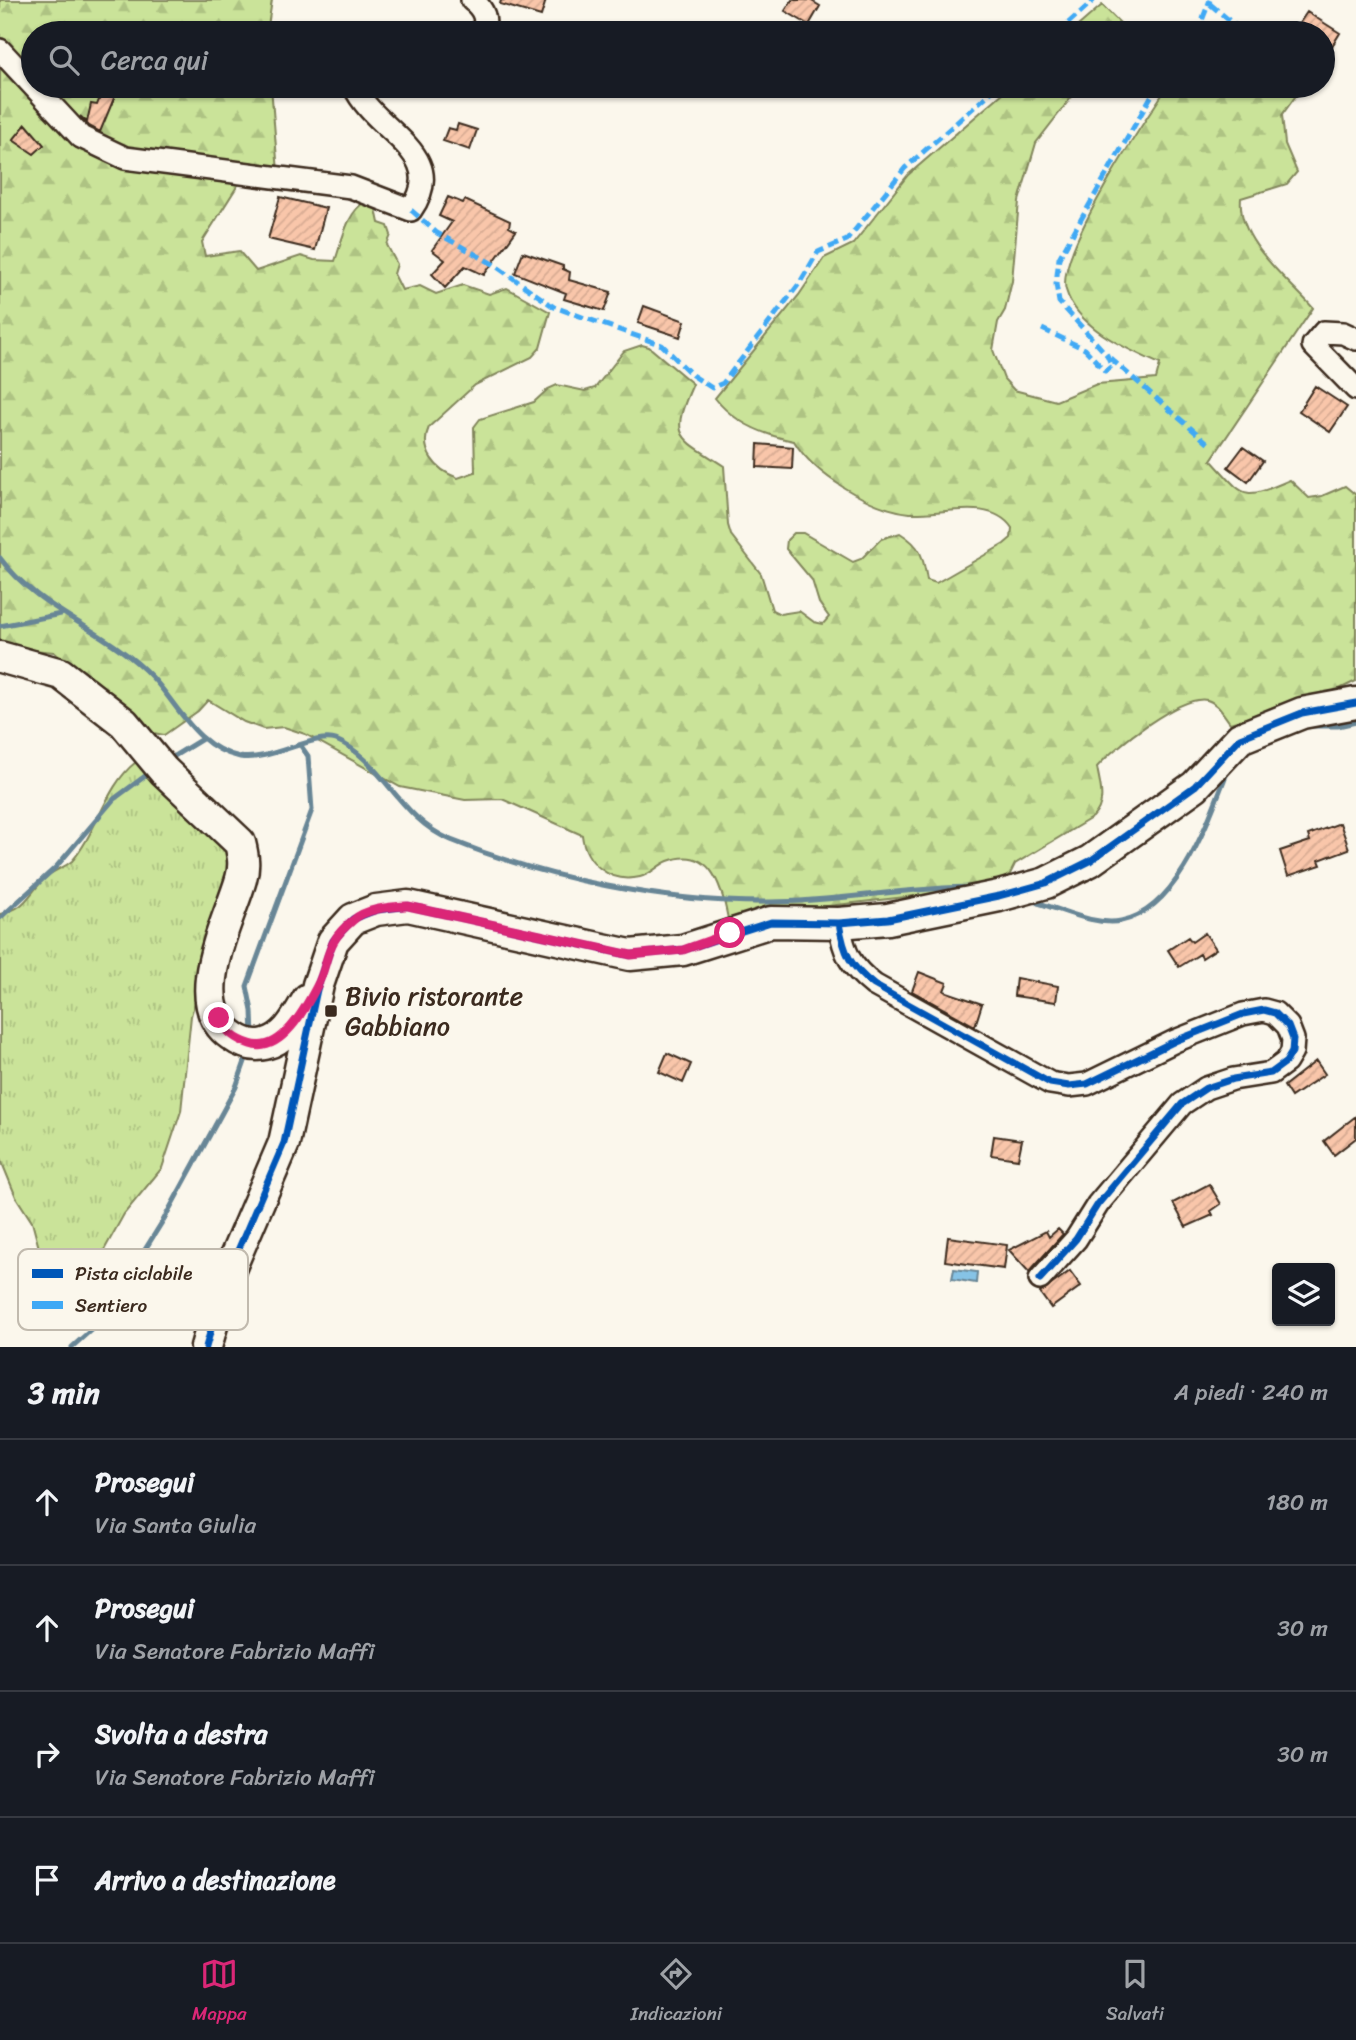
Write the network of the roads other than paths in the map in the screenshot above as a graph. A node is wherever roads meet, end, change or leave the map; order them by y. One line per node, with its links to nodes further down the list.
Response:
1 (472, 0): 2 (street)
2 (484, 21)
3 (0, 50): 4 (street)
4 (21, 73)
5 (45, 98): 6 (street)
6 (361, 98)
7 (1356, 340): 8 (street)
8 (1356, 388)
9 (0, 657): 12 (street)
10 (1356, 703): 11 (street)
11 (839, 923): 12 (street); 14 (street)
12 (318, 985): 13 (street)
13 (239, 1249)
14 (1040, 1279)
15 (211, 1330): 16 (street)
16 (206, 1347)

